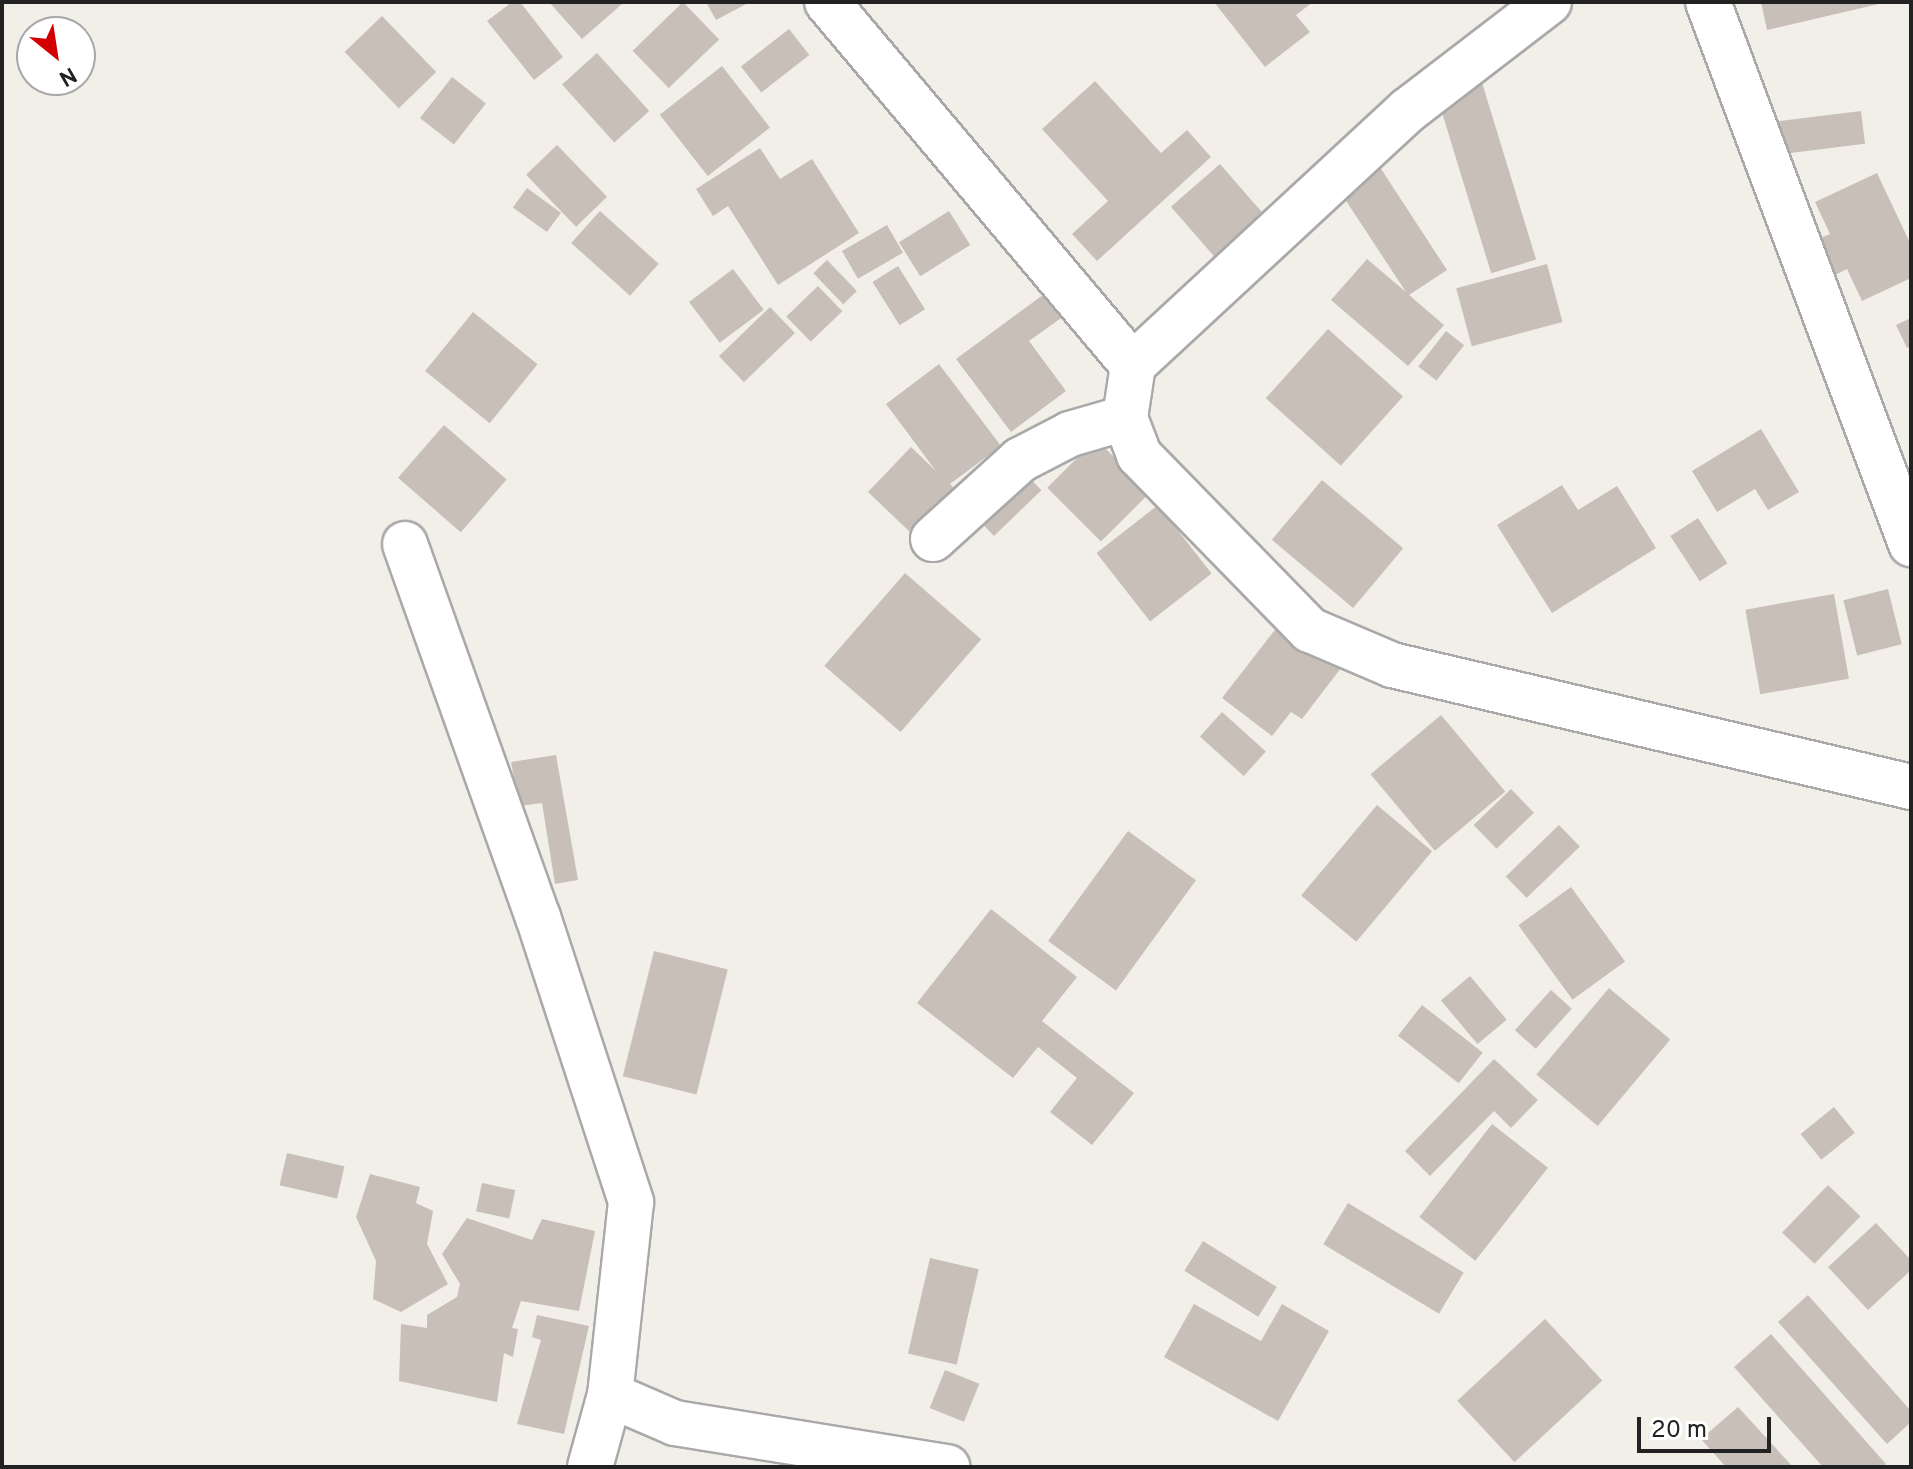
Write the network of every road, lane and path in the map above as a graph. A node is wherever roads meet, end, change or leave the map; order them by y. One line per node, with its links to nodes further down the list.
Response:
1 (827, 2): 4 (street)
2 (1549, 2): 4 (street)
3 (1708, 2): 8 (street)
4 (1133, 365): 5 (street)
5 (1125, 418): 6 (street); 9 (street)
6 (933, 539)
7 (405, 544): 10 (street)
8 (1911, 544)
9 (1911, 787)
10 (610, 1395): 11 (street); 12 (street)
11 (590, 1467)
12 (947, 1467)

